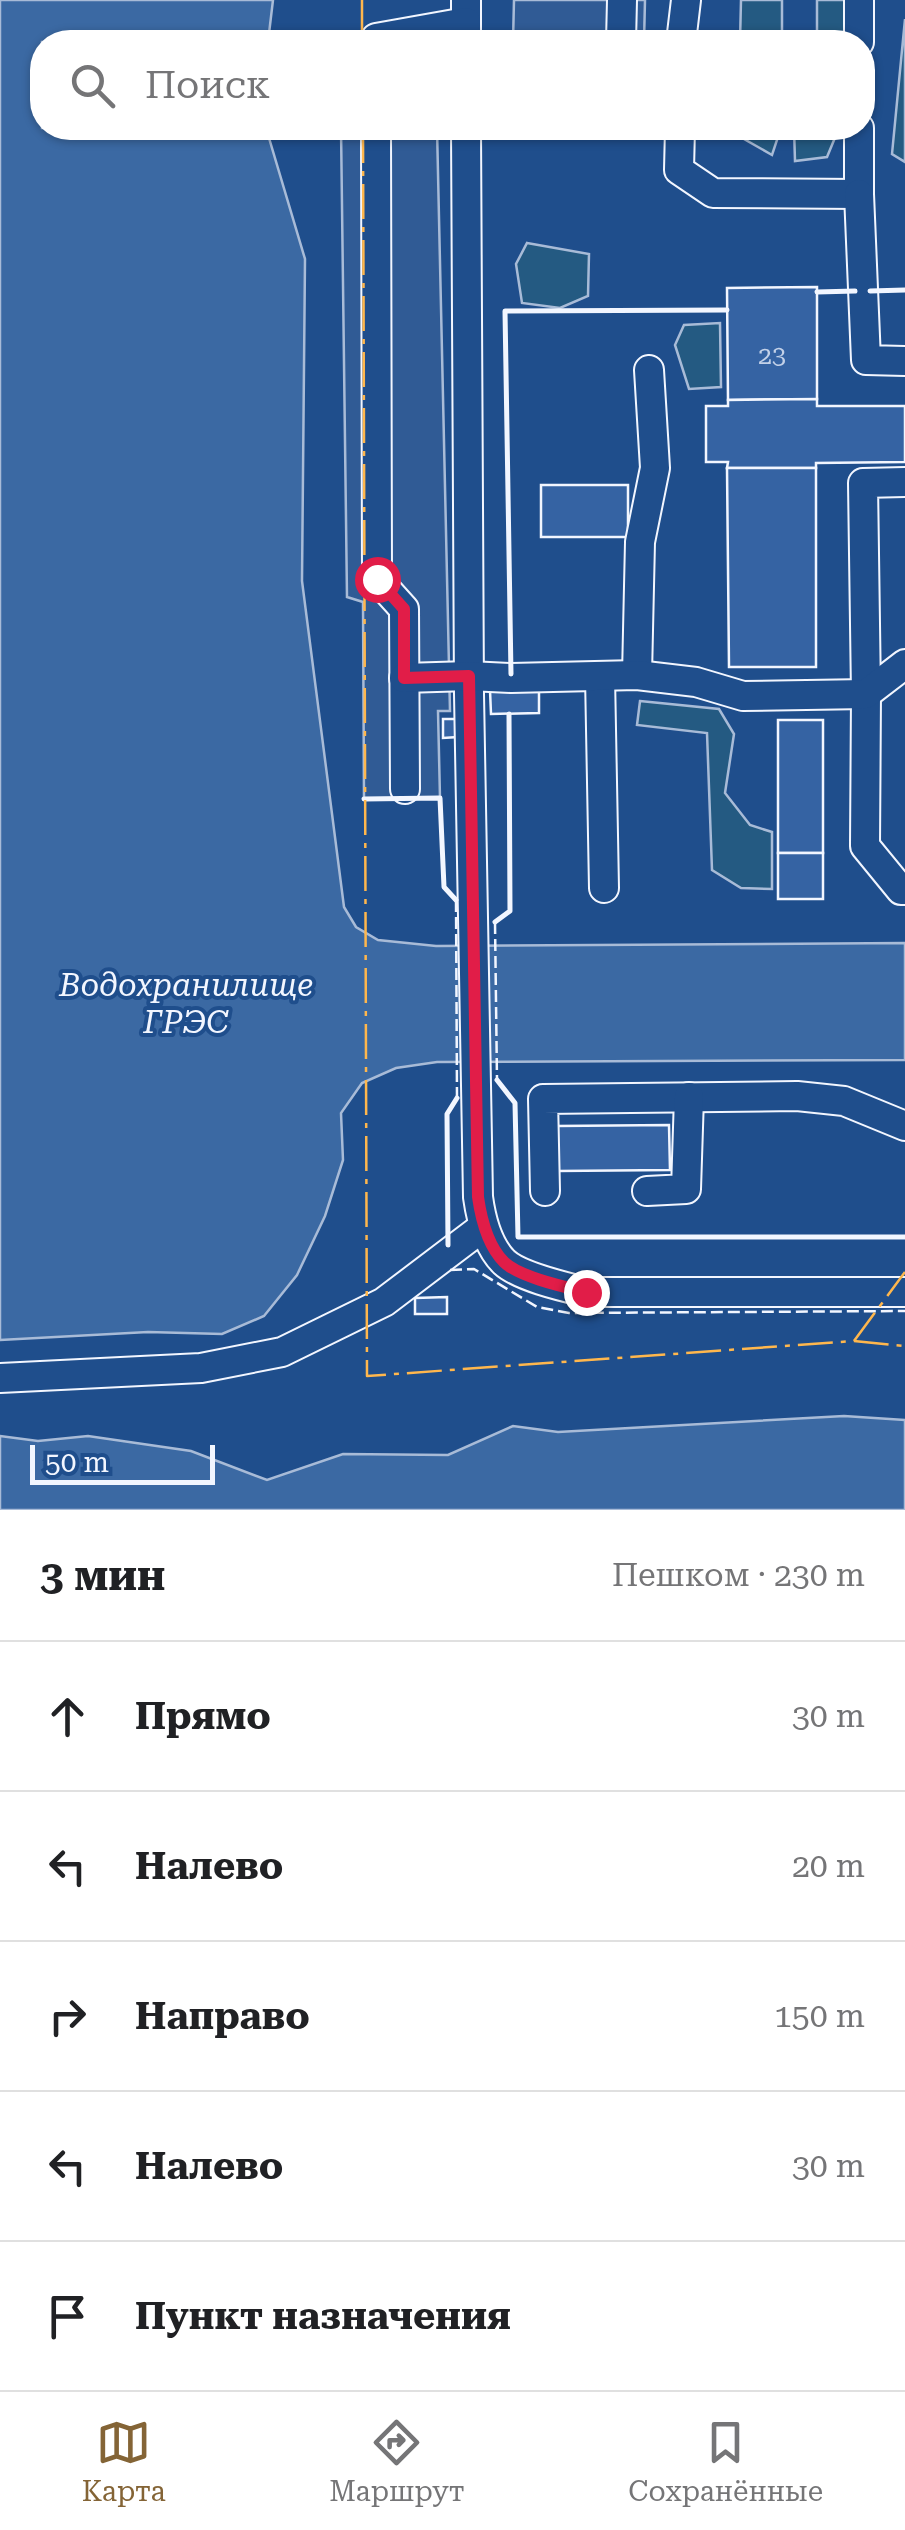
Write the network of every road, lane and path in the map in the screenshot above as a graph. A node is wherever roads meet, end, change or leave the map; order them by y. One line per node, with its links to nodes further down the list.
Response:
1 (622, 0): 6 (street)
2 (686, 0): 7 (street)
3 (860, 0): 8 (street)
4 (466, 21): 5 (street)
5 (418, 30)
6 (621, 30)
7 (683, 30)
8 (859, 30)
9 (376, 140): 21 (street)
10 (466, 140): 19 (street)
11 (680, 140): 13 (street)
12 (859, 140): 13 (street)
13 (859, 194): 14 (street)
14 (905, 361)
15 (649, 370): 18 (street)
16 (905, 482): 22 (street)
17 (905, 664): 22 (street)
18 (637, 675): 20 (street); 22 (street)
19 (469, 676): 20 (street); 21 (street); 30 (street)
20 (600, 676): 24 (street)
21 (404, 678): 23 (street)
22 (866, 694): 25 (street)
23 (405, 789)
24 (604, 888)
25 (905, 890)
26 (689, 1098): 27 (street); 28 (street); 29 (street)
27 (905, 1126)
28 (545, 1190)
29 (647, 1191)
30 (483, 1227): 31 (street); 32 (street)
31 (905, 1292)
32 (0, 1378)

